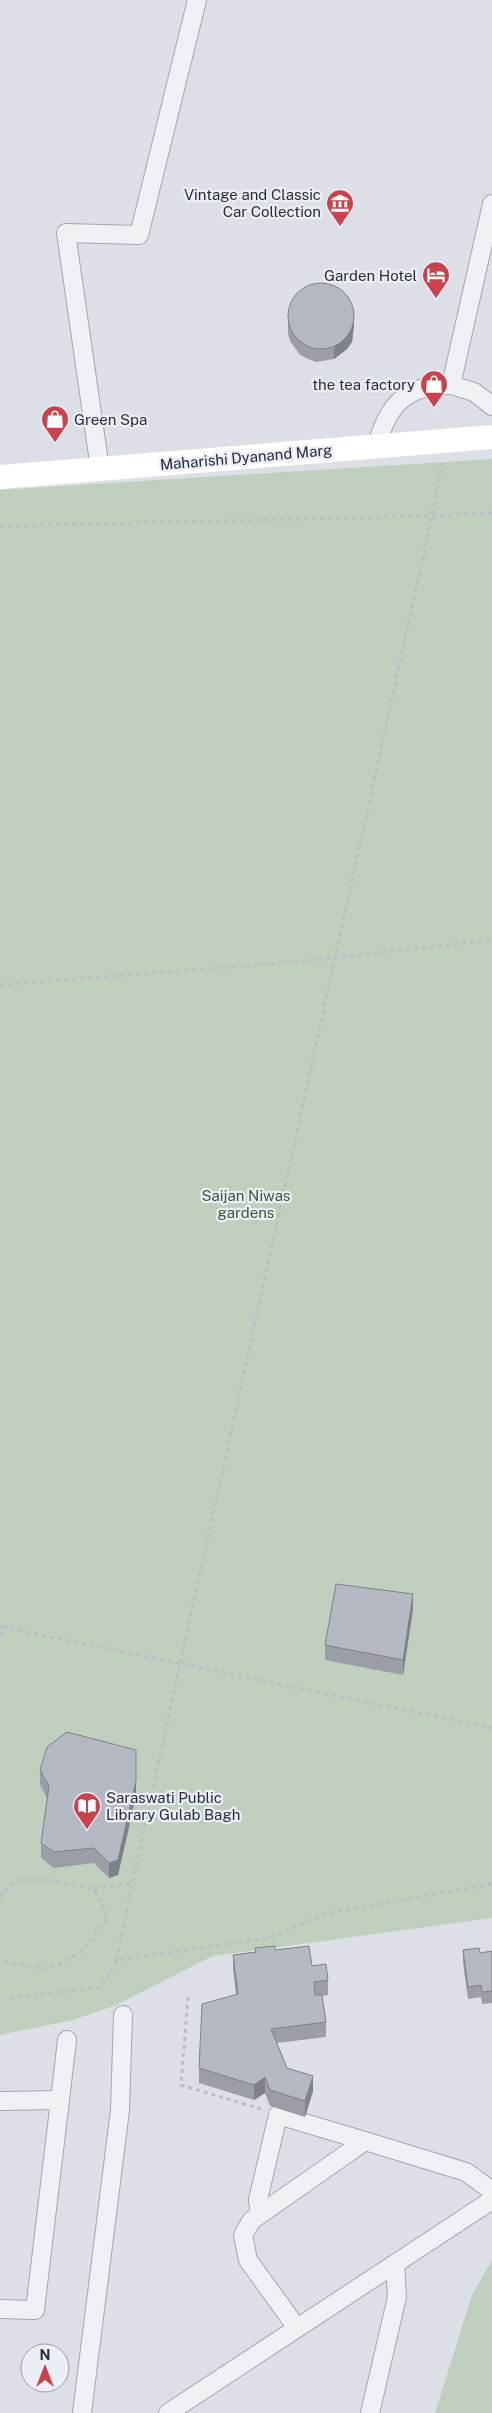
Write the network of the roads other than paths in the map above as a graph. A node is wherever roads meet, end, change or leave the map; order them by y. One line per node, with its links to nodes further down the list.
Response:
1 (196, 0): 8 (street)
2 (492, 204): 3 (street)
3 (485, 268): 4 (street)
4 (451, 385): 5 (street); 7 (street)
5 (492, 406)
6 (492, 437): 7 (main road, Maharishi Dyanand Marg)
7 (377, 446): 8 (main road, Maharishi Dyanand Marg)
8 (100, 469): 9 (main road, Maharishi Dyanand Marg)
9 (0, 477)
10 (123, 2015): 21 (street)
11 (68, 2040): 12 (street)
12 (60, 2100): 13 (street); 19 (street)
13 (0, 2101)
14 (365, 2141): 15 (street); 17 (street); 17 (street)
15 (492, 2191)
16 (492, 2200): 18 (street)
17 (260, 2214): 20 (street)
18 (395, 2264): 20 (street); 23 (street)
19 (0, 2309)
20 (298, 2328): 22 (street)
21 (82, 2413)
22 (168, 2413)
23 (370, 2413)

